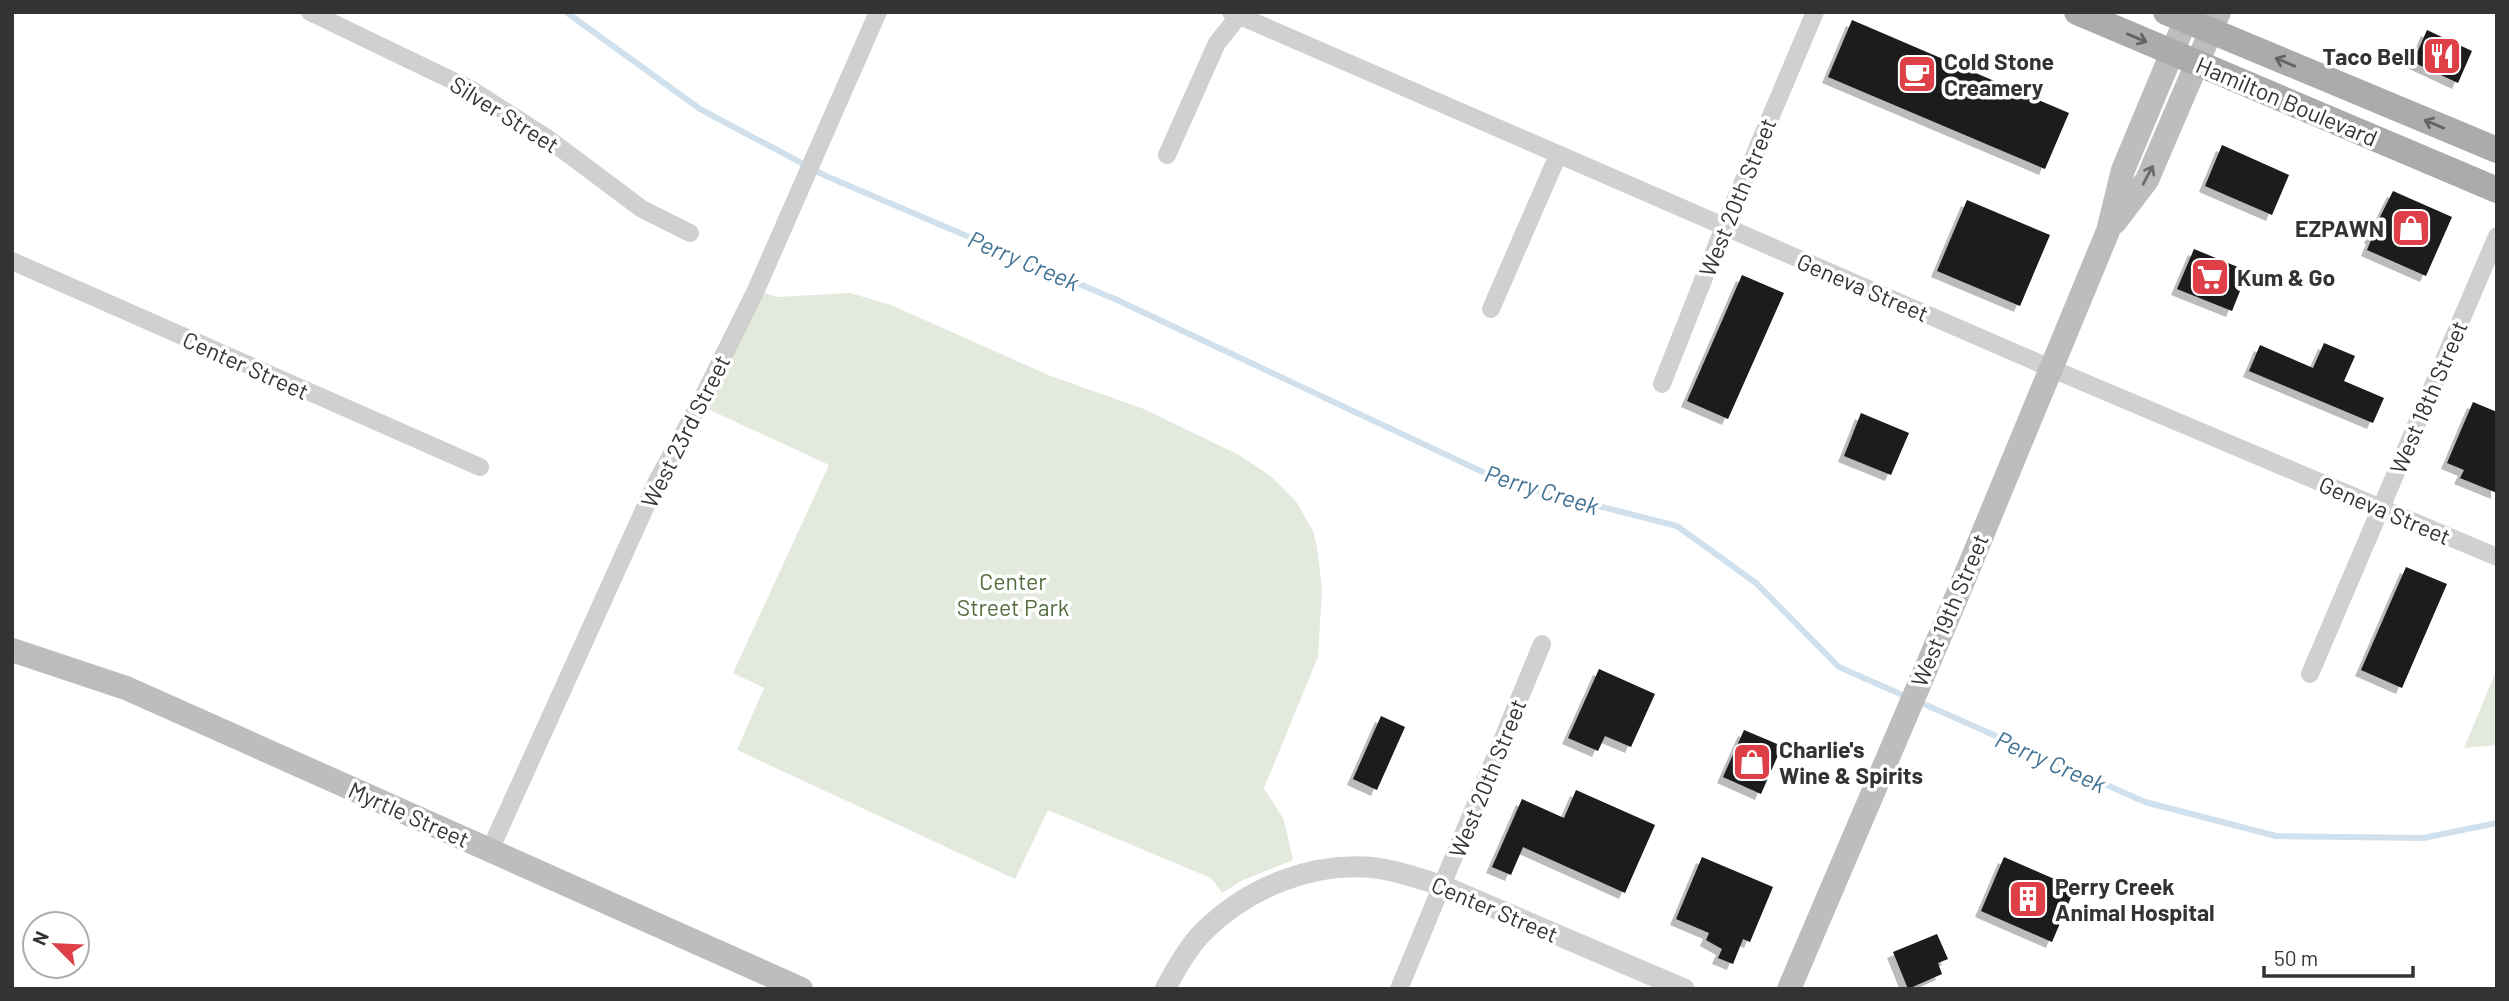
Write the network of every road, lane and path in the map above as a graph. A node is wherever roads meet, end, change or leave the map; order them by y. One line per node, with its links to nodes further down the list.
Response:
1 (310, 12): 16 (street, Silver Street)
2 (878, 12): 28 (street, West 23rd Street)
3 (1815, 12): 14 (street, West 20th Street)
4 (2077, 12): 8 (main road, Hamilton Boulevard, one-way to 8)
5 (1238, 13): 11 (street); 12 (street, Geneva Street)
6 (2180, 15): 7 (main road, Hamilton Boulevard); 8 (main road, West 19th Street)
7 (2215, 22): 9 (main road, West 19th Street); 10 (main road, Hamilton Boulevard, one-way to 7)
8 (2171, 53): 9 (main road, Hamilton Boulevard); 15 (main road, West 19th Street)
9 (2198, 64): 13 (main road, Hamilton Boulevard); 15 (main road, West 19th Street, one-way to 9)
10 (2497, 150)
11 (1167, 155)
12 (1558, 155): 14 (street, Geneva Street); 19 (street)
13 (2497, 190)
14 (1724, 227): 20 (street, Geneva Street); 21 (street, West 20th Street)
15 (2108, 230): 20 (main road, West 19th Street)
16 (690, 233)
17 (2497, 236): 23 (street, West 18th Street)
18 (12, 261): 22 (street, Center Street)
19 (1491, 309)
20 (2050, 368): 23 (street, Geneva Street); 34 (main road, West 19th Street)
21 (1662, 384)
22 (480, 467)
23 (2381, 508): 24 (street, Geneva Street); 27 (street, West 18th Street)
24 (2497, 558)
25 (1542, 644): 29 (street, West 20th Street)
26 (12, 650): 28 (main road, Myrtle Street)
27 (2310, 674)
28 (490, 850): 30 (main road, Myrtle Street)
29 (1443, 886): 31 (street, Center Street); 32 (street, West 20th Street); 33 (street, Center Street)
30 (801, 989)
31 (1165, 989)
32 (1399, 989)
33 (1684, 989)
34 (1789, 989)

